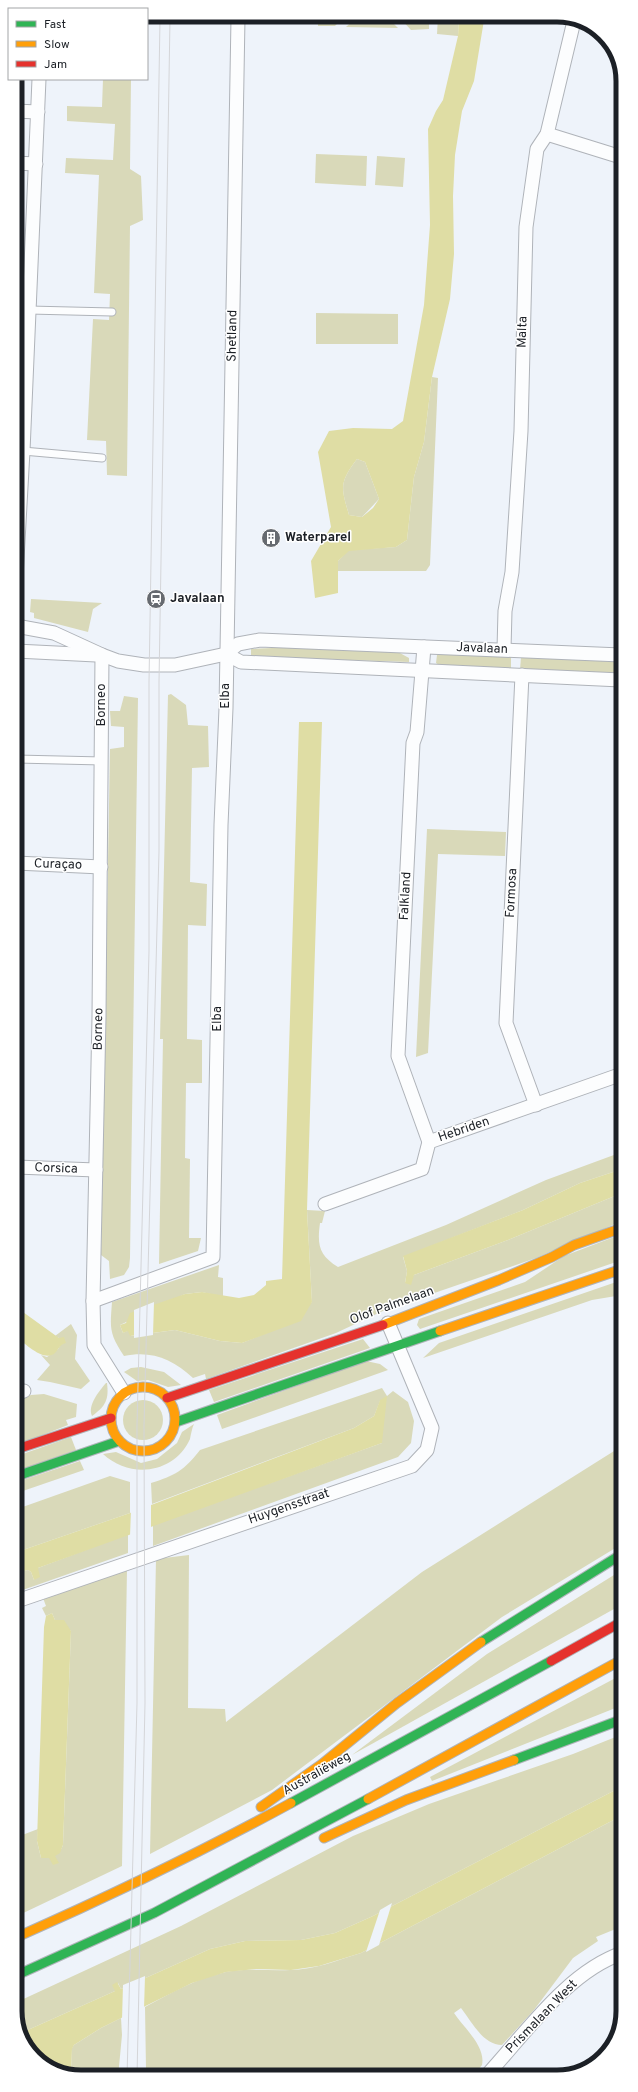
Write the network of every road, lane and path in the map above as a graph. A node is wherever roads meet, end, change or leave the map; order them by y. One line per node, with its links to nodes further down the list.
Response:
1 (238, 22): 20 (street, Shetland)
2 (573, 25): 6 (street, Malta)
3 (39, 80): 5 (street)
4 (22, 111): 5 (street)
5 (38, 112): 9 (street)
6 (547, 134): 7 (street); 18 (street, Malta)
7 (616, 155)
8 (22, 163): 9 (street)
9 (36, 164): 11 (street)
10 (22, 304): 11 (street)
11 (29, 306): 12 (lane); 13 (street)
12 (112, 312)
13 (22, 408)
14 (22, 451): 15 (lane)
15 (102, 458)
16 (22, 627): 21 (street, Javalaan)
17 (424, 647): 18 (street, Javalaan); 20 (street, Javalaan); 23 (street, Falkland)
18 (504, 649): 22 (street, Javalaan)
19 (22, 651): 21 (street, Javalaan)
20 (226, 654): 21 (street, Javalaan); 23 (street, Javalaan); 38 (street, Elba)
21 (102, 655): 27 (street, Borneo)
22 (616, 655)
23 (422, 670): 24 (street, Javalaan); 32 (street, Falkland)
24 (522, 675): 25 (street, Javalaan); 31 (street, Formosa)
25 (616, 680)
26 (22, 759): 27 (lane)
27 (103, 761): 29 (street, Borneo)
28 (22, 863): 29 (street, Curaçao)
29 (101, 866): 34 (street, Borneo)
30 (616, 1076): 31 (street, Hebriden)
31 (536, 1105): 32 (street, Hebriden)
32 (429, 1142): 35 (street, Hebriden)
33 (22, 1167): 34 (street, Corsica)
34 (96, 1170): 38 (street, Borneo)
35 (325, 1204)
36 (616, 1230): 39 (main road, Olof Palmelaan)
37 (616, 1271): 40 (main road)
38 (93, 1301): 41 (street, Borneo)
39 (388, 1322): 40 (street, Huygensstraat); 42 (main road, Olof Palmelaan)
40 (398, 1346): 44 (main road); 49 (street, Huygensstraat)
41 (124, 1394): 42 (main road); 43 (main road)
42 (167, 1398): 44 (main road)
43 (111, 1418): 45 (main road); 46 (main road)
44 (176, 1422): 45 (main road)
45 (119, 1441): 47 (main road)
46 (22, 1447)
47 (22, 1474)
48 (616, 1558): 53 (main road)
49 (22, 1599)
50 (616, 1625): 53 (main road, Australiëweg)
51 (616, 1663): 54 (main road)
52 (616, 1722): 54 (main road)
53 (234, 1834): 55 (main road, Australiëweg)
54 (279, 1848): 57 (main road)
55 (22, 1935)
56 (616, 1957): 58 (street, Prismalaan West)
57 (22, 1973)
58 (492, 2070)

